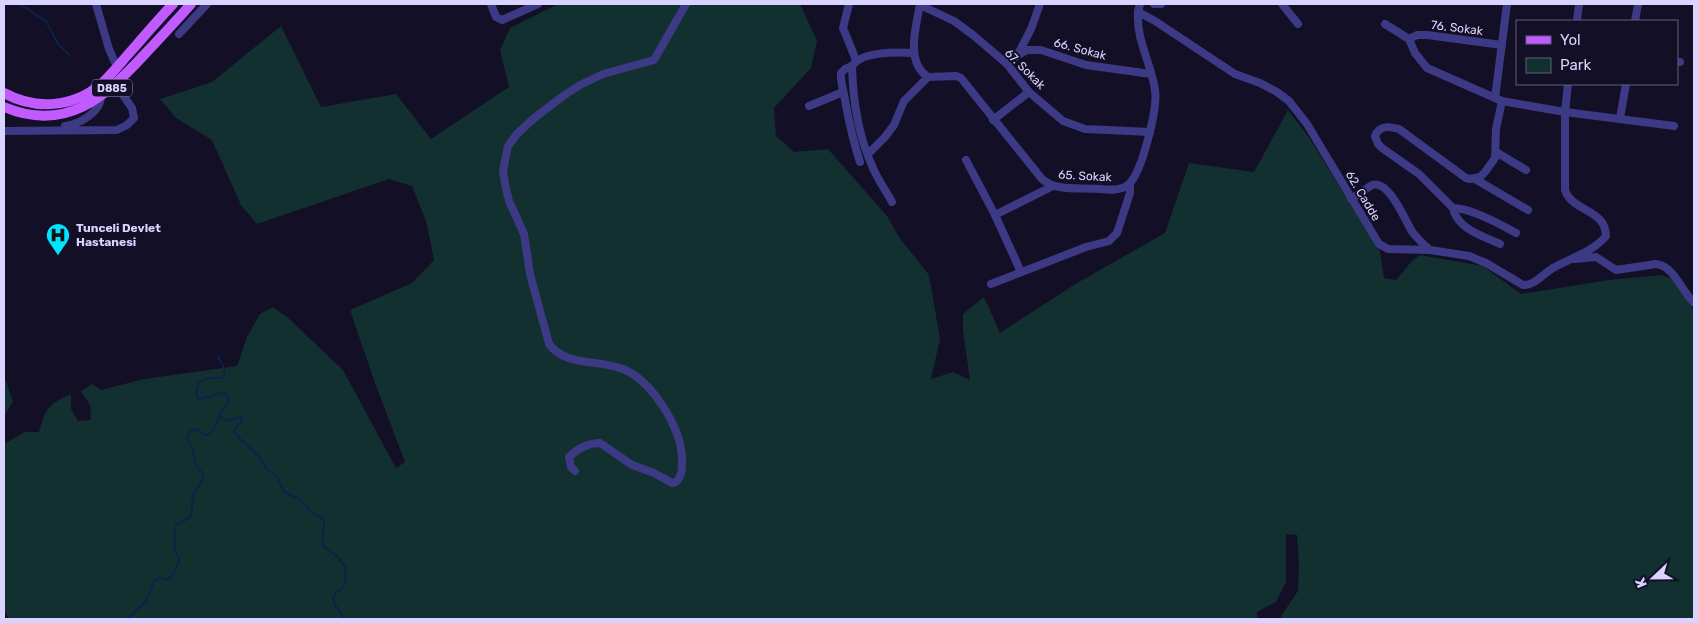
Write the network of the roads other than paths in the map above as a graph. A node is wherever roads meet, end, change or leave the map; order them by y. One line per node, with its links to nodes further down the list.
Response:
1 (96, 4): 30 (street)
2 (173, 4): 30 (main road, D885)
3 (191, 4): 33 (main road, D885)
4 (207, 4): 23 (street)
5 (492, 4): 6 (street)
6 (538, 4)
7 (686, 4): 70 (street)
8 (849, 4): 28 (street)
9 (920, 4): 26 (street); 29 (street, 67. Sokak)
10 (1040, 4): 27 (street)
11 (1140, 4): 18 (street)
12 (1154, 4): 13 (street)
13 (1161, 4)
14 (1282, 4): 21 (street)
15 (1507, 4): 25 (street)
16 (1579, 4): 19 (street)
17 (1638, 4): 20 (street)
18 (1138, 12): 31 (street, 65. Sokak); 58 (street, 62. Cadde)
19 (1577, 20)
20 (1635, 20)
21 (1298, 24)
22 (1385, 24): 24 (street)
23 (179, 34)
24 (1409, 39): 25 (street, 76. Sokak); 40 (street)
25 (1502, 45): 40 (street)
26 (914, 53): 28 (street); 32 (street)
27 (1018, 55): 29 (street, 66. Sokak); 31 (street, 66. Sokak)
28 (854, 63): 36 (street); 51 (street)
29 (1007, 64): 37 (street, 67. Sokak)
30 (117, 67): 38 (main road, D885)
31 (1152, 74): 49 (street, 65. Sokak)
32 (928, 77): 45 (street, 65. Sokak); 51 (street)
33 (116, 85): 39 (main road, D885); 48 (street)
34 (1568, 85): 43 (street)
35 (1626, 85): 44 (street)
36 (843, 92): 41 (street); 53 (street)
37 (1030, 92): 45 (street); 49 (street, 67. Sokak)
38 (4, 93)
39 (101, 97): 42 (main road, D885); 46 (street)
40 (1498, 100): 43 (street); 50 (street)
41 (808, 106)
42 (4, 107)
43 (1565, 112): 44 (street); 66 (street, 62. Cadde)
44 (1620, 118): 47 (street)
45 (993, 120): 57 (street, 65. Sokak)
46 (4, 126)
47 (1674, 126)
48 (4, 131)
49 (1150, 132): 56 (street, 65. Sokak)
50 (1496, 152): 54 (street); 55 (street)
51 (868, 154): 59 (street)
52 (966, 160): 62 (street)
53 (860, 162)
54 (1526, 170)
55 (1474, 179): 60 (street); 61 (street)
56 (1130, 184): 57 (street, 65. Sokak); 67 (street)
57 (1053, 186): 62 (street)
58 (1351, 199): 65 (street, 62. Cadde); 65 (street)
59 (892, 202)
60 (1453, 208): 63 (street); 64 (street)
61 (1528, 210)
62 (995, 214): 67 (street)
63 (1516, 232)
64 (1500, 244)
65 (1430, 250): 66 (street, 62. Cadde)
66 (1573, 259): 69 (street)
67 (1021, 272): 68 (street)
68 (991, 284)
69 (1694, 302)
70 (575, 471)

